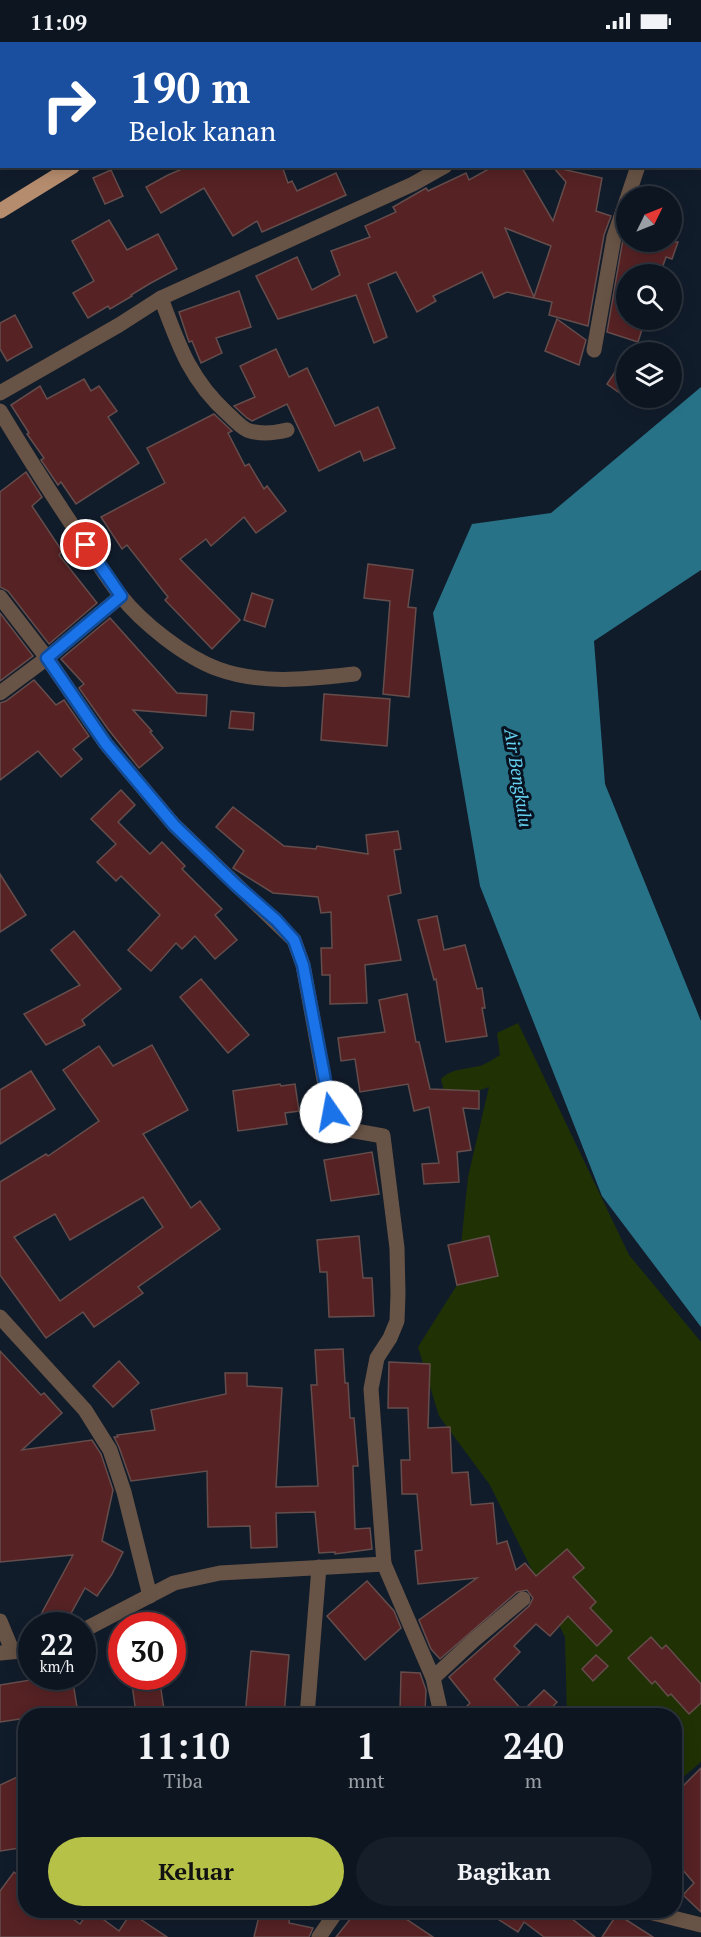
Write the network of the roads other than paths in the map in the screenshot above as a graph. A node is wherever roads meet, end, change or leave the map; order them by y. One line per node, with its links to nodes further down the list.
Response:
1 (70, 168): 5 (main road)
2 (441, 168): 7 (street)
3 (637, 168): 4 (street)
4 (632, 186)
5 (0, 211)
6 (616, 231): 8 (street)
7 (161, 298): 9 (street); 11 (street)
8 (594, 350)
9 (0, 393)
10 (0, 411): 12 (street)
11 (287, 430)
12 (121, 596): 14 (street); 15 (street)
13 (0, 597): 14 (street)
14 (47, 658): 16 (street); 18 (street)
15 (354, 674)
16 (0, 693)
17 (0, 1317): 20 (street)
18 (384, 1564): 19 (street); 25 (street)
19 (319, 1566): 20 (street); 26 (street)
20 (150, 1596): 23 (street)
21 (523, 1599): 25 (street)
22 (0, 1622): 24 (street)
23 (96, 1624)
24 (6, 1652)
25 (433, 1678): 27 (street)
26 (308, 1708)
27 (440, 1708)
28 (333, 1918): 31 (street)
29 (673, 1918): 30 (street)
30 (701, 1925)
31 (322, 1936)

